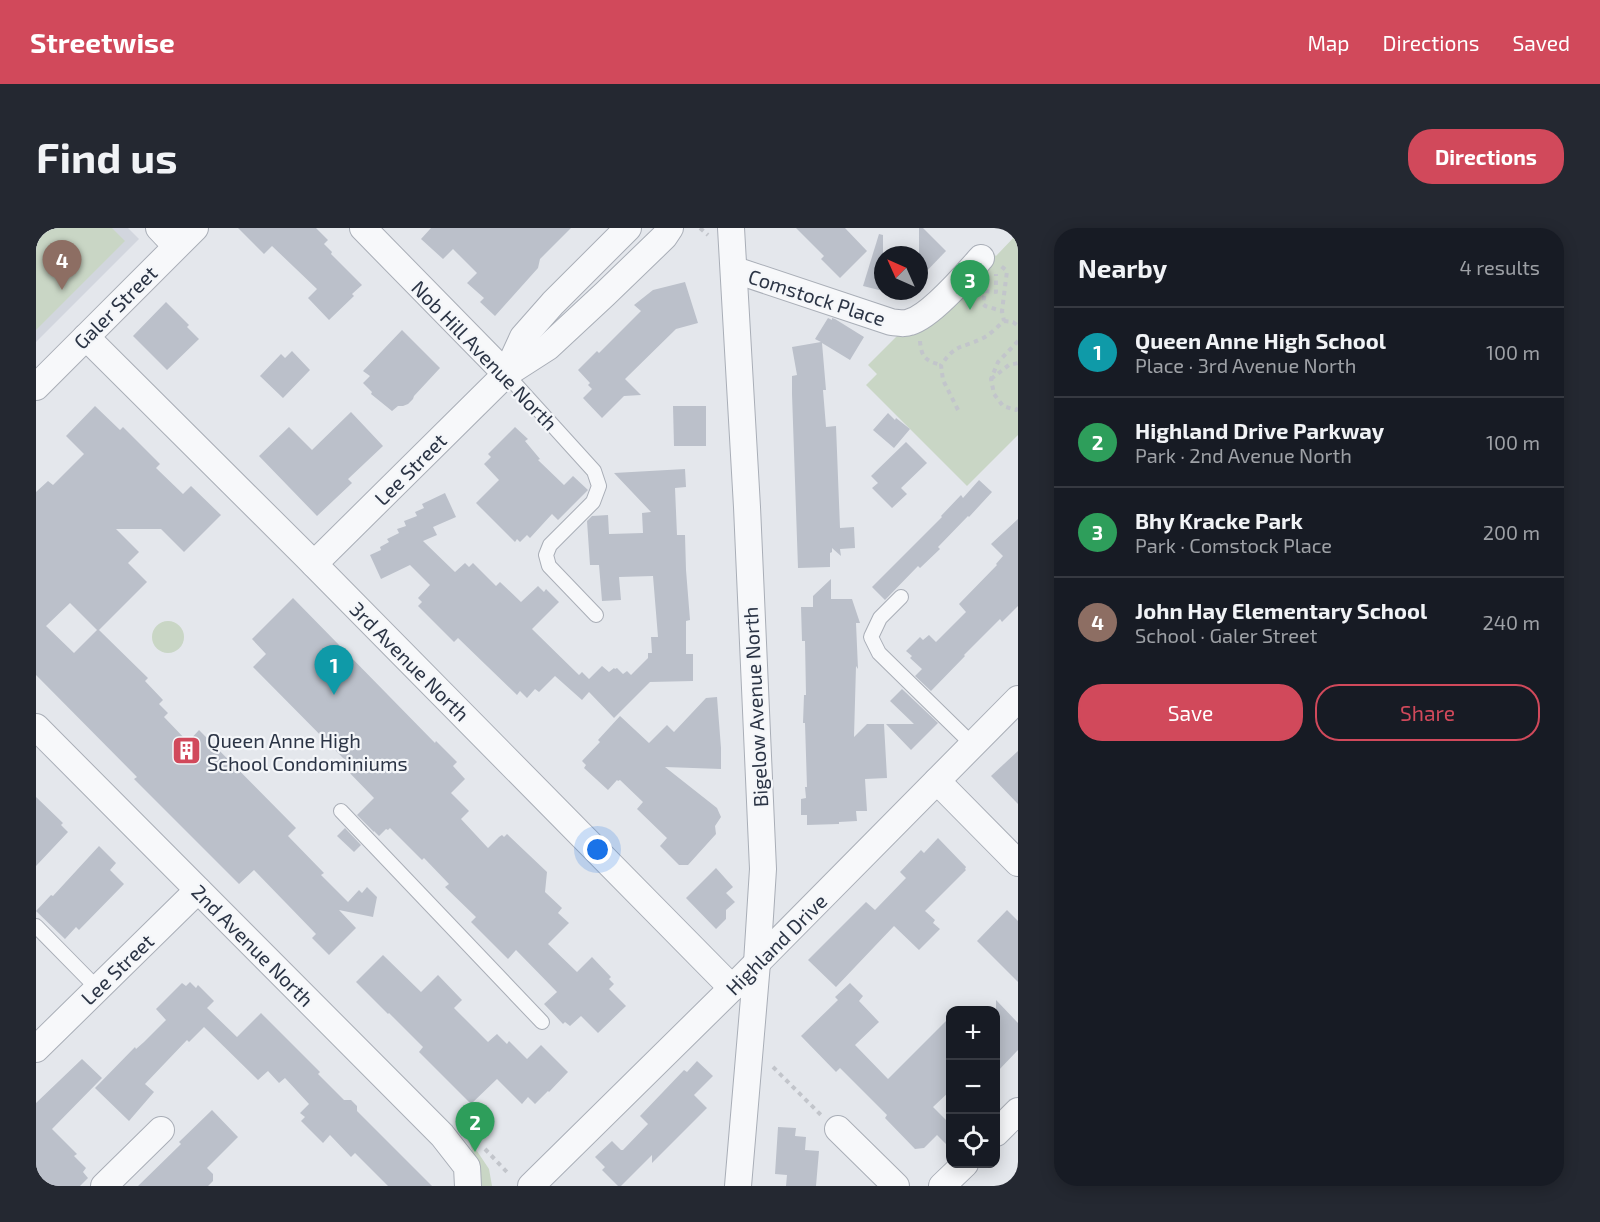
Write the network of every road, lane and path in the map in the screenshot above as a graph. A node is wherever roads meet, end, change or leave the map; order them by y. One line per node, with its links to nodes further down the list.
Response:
1 (195, 228): 6 (street, Galer Street)
2 (363, 228): 18 (street, Nob Hill Avenue North)
3 (628, 228): 18 (street, Lee Street)
4 (670, 228): 18 (street, Lee Street)
5 (731, 228): 8 (street, Bigelow Avenue North)
6 (168, 237): 14 (street, Galer Street)
7 (981, 258): 10 (path); 11 (street)
8 (735, 270): 11 (street, Comstock Place); 34 (street, Bigelow Avenue North)
9 (984, 297): 10 (path)
10 (1002, 311): 12 (path)
11 (917, 320): 17 (path)
12 (1004, 321): 13 (path); 17 (path)
13 (1018, 326)
14 (86, 337): 20 (street, Galer Street); 23 (street, 3rd Avenue North)
15 (1018, 340): 19 (path)
16 (1018, 363): 19 (path)
17 (941, 364): 22 (path)
18 (506, 374): 23 (street, Lee Street); 25 (lane, Nob Hill Avenue North)
19 (991, 379): 21 (path)
20 (36, 387)
21 (1018, 408)
22 (958, 410)
23 (314, 564): 36 (street, 3rd Avenue North)
24 (901, 597): 28 (lane)
25 (596, 615)
26 (1018, 699): 28 (street, Highland Drive)
27 (36, 727): 32 (street, 2nd Avenue North)
28 (973, 745): 29 (street, Highland Drive)
29 (937, 782): 31 (street); 34 (street, Highland Drive)
30 (341, 811): 37 (lane)
31 (1018, 863)
32 (198, 890): 35 (street, Lee Street); 44 (street, 2nd Avenue North)
33 (36, 926): 35 (lane)
34 (757, 963): 36 (street, Highland Drive); 49 (street, Bigelow Avenue North)
35 (97, 988): 38 (street, Lee Street)
36 (732, 988): 48 (street, Highland Drive)
37 (542, 1022)
38 (36, 1049)
39 (773, 1066): 41 (path)
40 (1018, 1111): 42 (street)
41 (833, 1125): 50 (street)
42 (1000, 1129)
43 (161, 1130): 47 (street)
44 (473, 1166): 46 (path)
45 (961, 1168): 51 (street)
46 (507, 1172)
47 (104, 1186)
48 (531, 1186)
49 (738, 1186)
50 (896, 1186)
51 (942, 1186)

